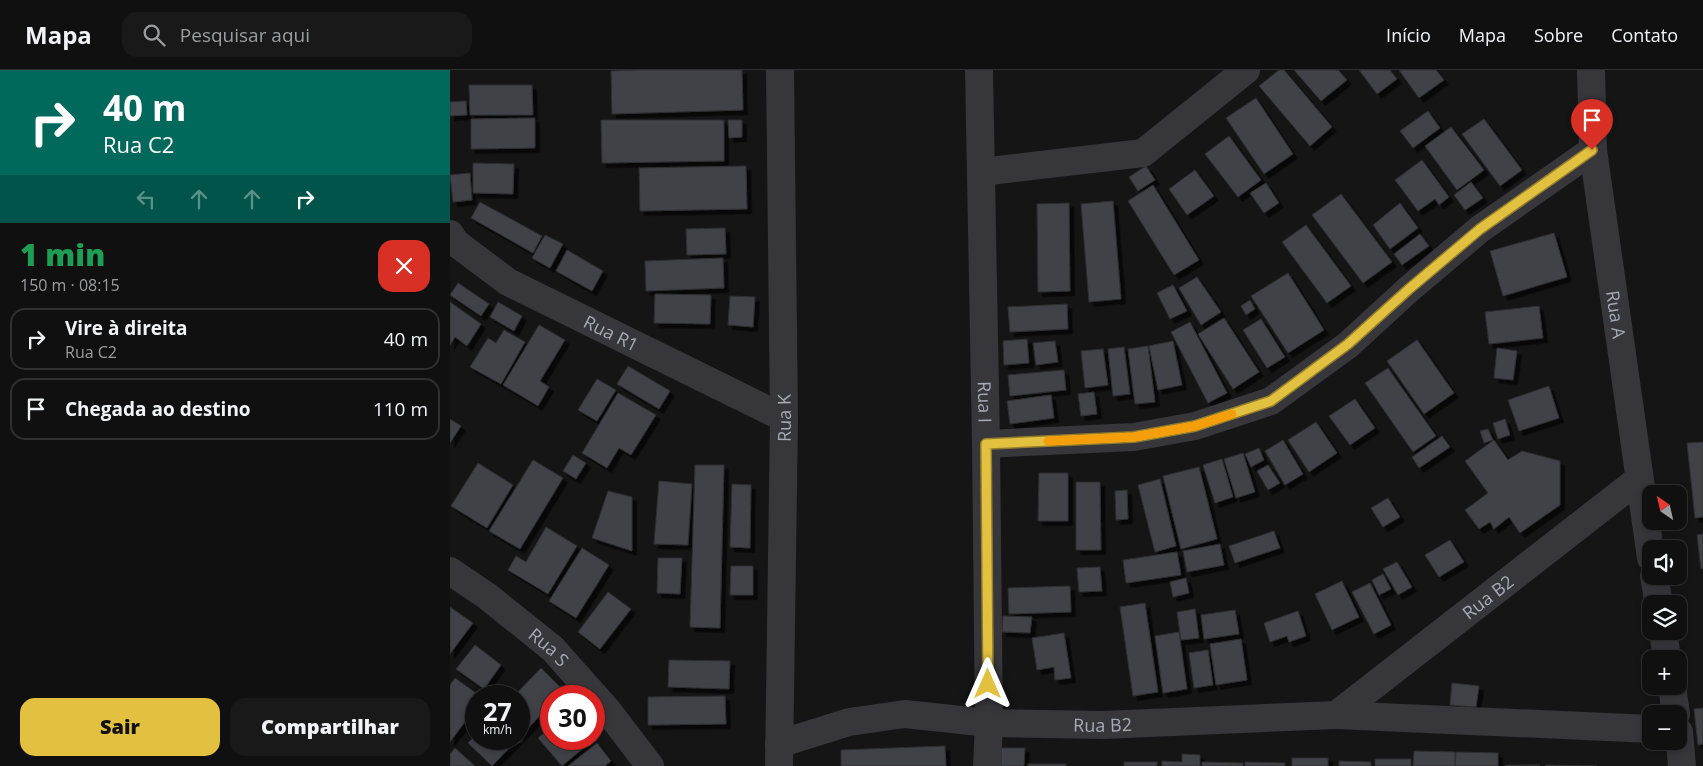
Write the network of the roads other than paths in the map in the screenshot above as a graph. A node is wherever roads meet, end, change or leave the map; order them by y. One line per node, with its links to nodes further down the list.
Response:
1 (780, 70): 8 (street, Rua K)
2 (979, 70): 6 (street, Rua I)
3 (1246, 70): 6 (street)
4 (1591, 70): 5 (street, Rua A)
5 (1592, 150): 9 (street); 10 (street, Rua A)
6 (981, 172): 9 (street, Rua I)
7 (450, 234): 8 (street, Rua R1)
8 (784, 418): 17 (street, Rua K)
9 (986, 444): 14 (street, Rua I)
10 (1639, 479): 11 (street, Rua A); 13 (street, Rua B2)
11 (1648, 540)
12 (450, 571): 18 (street, Rua S)
13 (1336, 715): 14 (street, Rua B2); 15 (street, Rua B2)
14 (989, 723): 17 (street, Rua B2); 19 (street, Rua I)
15 (1642, 729)
16 (1681, 750): 20 (street)
17 (779, 755)
18 (650, 766)
19 (987, 766)
20 (1682, 766)

